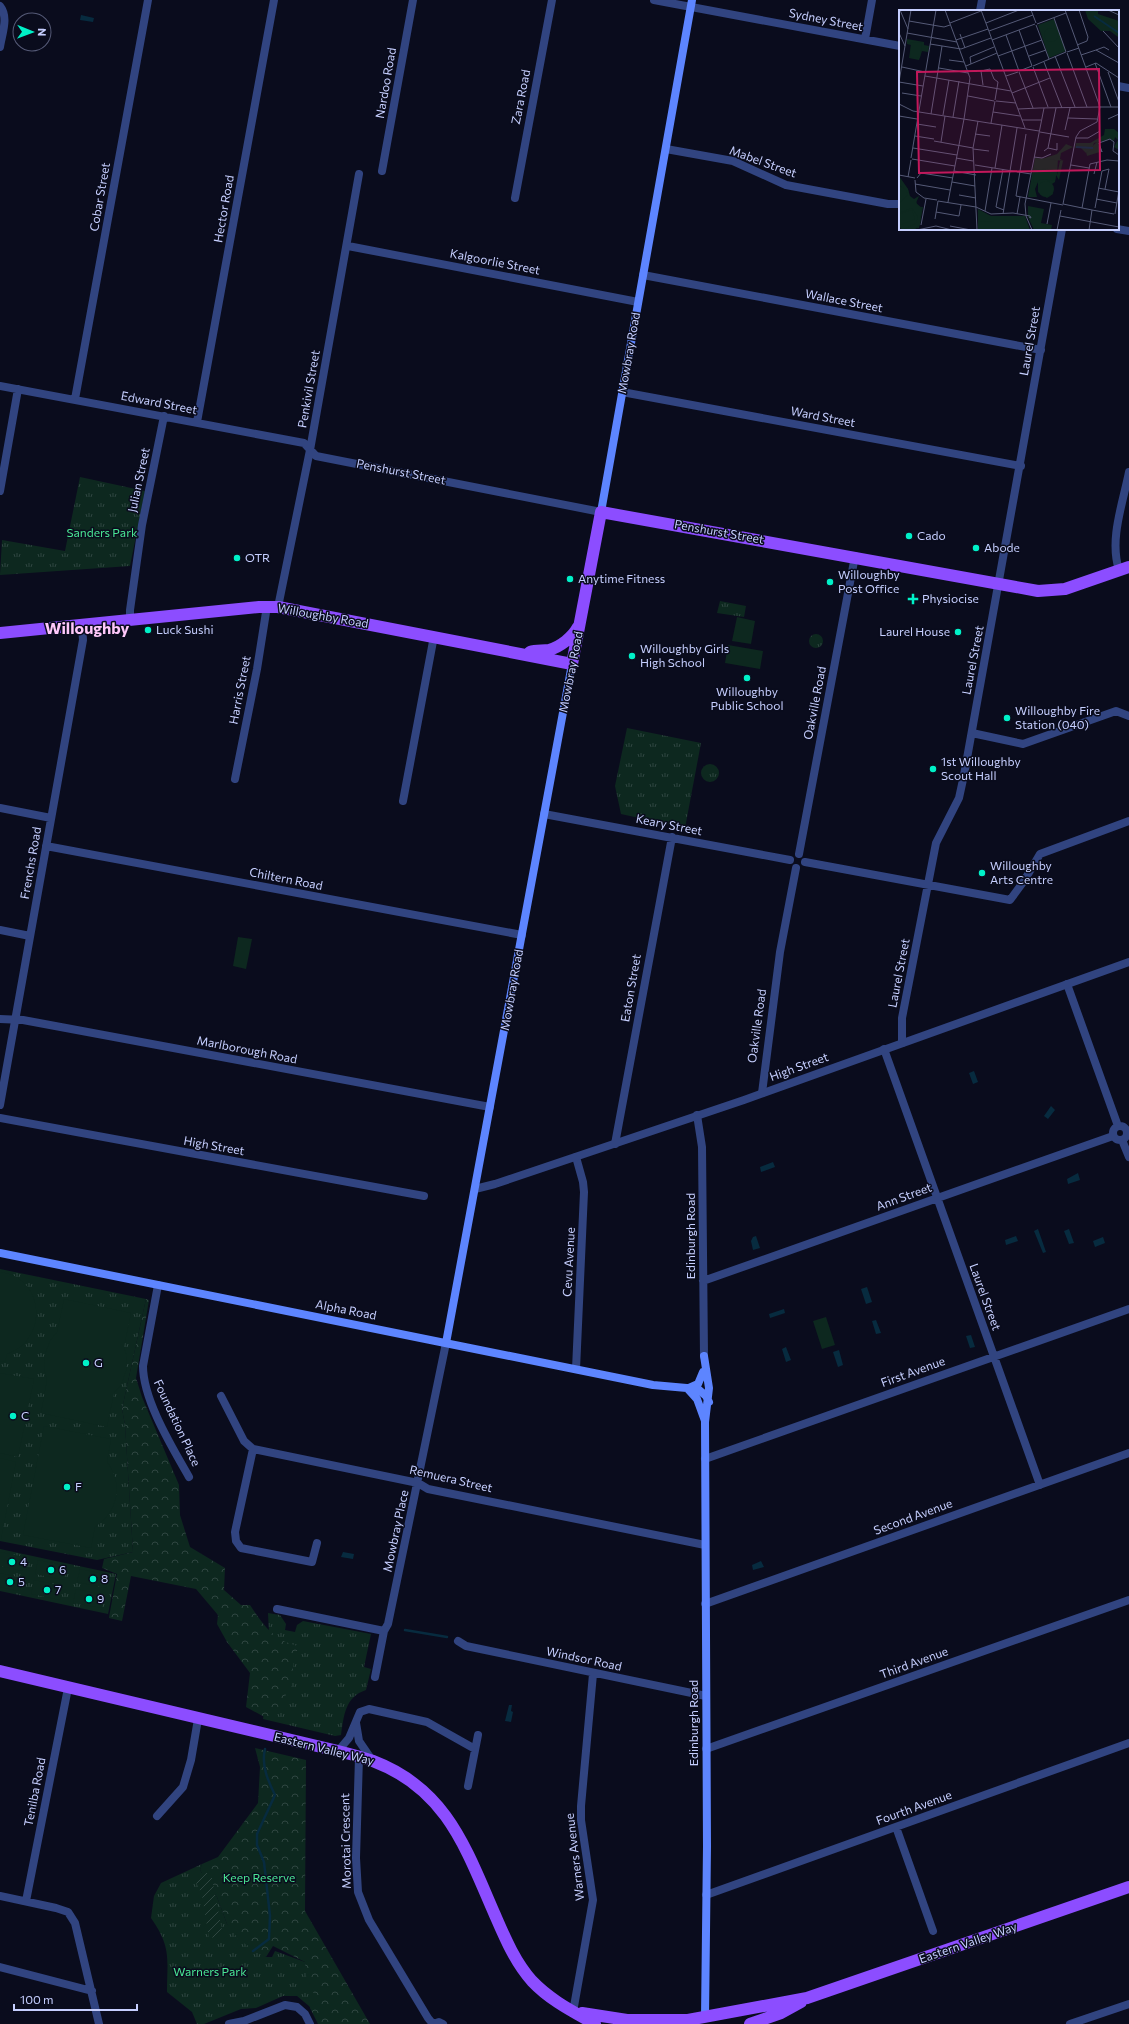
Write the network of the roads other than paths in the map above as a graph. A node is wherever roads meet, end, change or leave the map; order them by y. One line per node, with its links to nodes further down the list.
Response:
1 (148, 0): 31 (street, Cobar Street)
2 (274, 0): 33 (street, Hector Road)
3 (413, 0): 17 (street, Nardoo Road)
4 (552, 0): 19 (street, Zara Road)
5 (654, 0): 8 (street, Sydney Street)
6 (872, 0): 11 (street)
7 (982, 0): 10 (street)
8 (692, 3): 11 (street, Sydney Street); 16 (main road, Mowbray Road)
9 (0, 6): 13 (street)
10 (980, 10)
11 (865, 39): 12 (street, Sydney Street)
12 (899, 46)
13 (0, 47)
14 (1119, 86): 15 (street)
15 (1129, 88)
16 (666, 149): 20 (street, Mabel Street); 25 (main road, Mowbray Road)
17 (382, 171)
18 (360, 174): 24 (street, Penkivil Street)
19 (515, 198)
20 (899, 204)
21 (1119, 229): 23 (street)
22 (1062, 230): 27 (street, Laurel Street)
23 (1129, 231)
24 (348, 246): 26 (street, Kalgoorlie Street); 34 (street, Penkivil Street)
25 (643, 275): 26 (main road, Mowbray Road); 27 (street, Wallace Street)
26 (638, 302): 30 (main road, Mowbray Road)
27 (1041, 350): 35 (street, Laurel Street)
28 (0, 386): 29 (street, Edward Street)
29 (18, 389): 31 (street, Edward Street); 37 (street)
30 (622, 392): 35 (street, Ward Street); 38 (main road, Mowbray Road)
31 (75, 399): 32 (street, Edward Street)
32 (164, 416): 33 (street, Edward Street); 43 (street, Julian Street)
33 (197, 422): 34 (street, Edward Street)
34 (310, 450): 38 (street, Penshurst Street); 42 (street, Penkivil Street)
35 (1021, 466): 41 (street, Laurel Street)
36 (1129, 472): 40 (street)
37 (0, 491)
38 (601, 512): 39 (main road, Penshurst Street); 44 (main road, Mowbray Road)
39 (855, 556): 41 (main road, Penshurst Street); 60 (street, Oakville Road)
40 (1124, 569): 41 (main road, Penshurst Street)
41 (1000, 584): 51 (street, Laurel Street)
42 (272, 607): 43 (main road, Willoughby Road); 47 (main road, Willoughby Road); 52 (street, Harris Street)
43 (130, 620): 45 (main road, Willoughby Road)
44 (580, 623): 48 (main road); 49 (main road, Mowbray Road)
45 (82, 626): 46 (main road, Willoughby Road); 56 (street, Frenchs Road)
46 (0, 633)
47 (434, 636): 48 (main road, Willoughby Road); 53 (street)
48 (523, 654): 49 (main road, Willoughby Road)
49 (572, 664): 55 (main road, Mowbray Road)
50 (1129, 716): 51 (street)
51 (972, 733): 64 (street, Laurel Street)
52 (235, 779)
53 (403, 801)
54 (0, 808): 56 (street)
55 (544, 814): 58 (street, Keary Street); 66 (main road, Mowbray Road)
56 (51, 818): 59 (street, Frenchs Road)
57 (1129, 821): 64 (street)
58 (672, 837): 61 (street, Keary Street); 83 (street, Eaton Street)
59 (46, 846): 66 (street, Chiltern Road); 67 (street, Frenchs Road)
60 (799, 854): 61 (street); 62 (street)
61 (790, 860): 63 (street)
62 (805, 862): 63 (street); 64 (street)
63 (796, 868): 74 (street, Oakville Road)
64 (928, 886): 72 (street, Laurel Street)
65 (0, 930): 67 (street)
66 (522, 935): 76 (main road, Mowbray Road)
67 (30, 936): 71 (street, Frenchs Road)
68 (1129, 962): 69 (street, High Street)
69 (1067, 984): 72 (street, High Street); 79 (street)
70 (0, 1019): 71 (street, Marlborough Road)
71 (15, 1020): 75 (street, Frenchs Road); 76 (street, Marlborough Road)
72 (902, 1042): 73 (street, High Street)
73 (884, 1049): 74 (street, High Street); 88 (street, Laurel Street)
74 (762, 1093): 77 (street, High Street)
75 (0, 1105)
76 (490, 1107): 86 (main road, Mowbray Road)
77 (697, 1115): 83 (street, High Street); 90 (street, Edinburgh Road)
78 (0, 1118): 87 (street, High Street)
79 (1118, 1126): 80 (street); 81 (street)
80 (1128, 1131): 82 (street)
81 (1113, 1136): 82 (street); 88 (street, Ann Street)
82 (1122, 1140): 85 (street)
83 (615, 1144): 84 (street, High Street)
84 (576, 1157): 86 (street, High Street); 96 (street, Cevu Avenue)
85 (1129, 1157)
86 (475, 1189): 93 (main road, Mowbray Road)
87 (424, 1196)
88 (937, 1198): 90 (street, Ann Street); 94 (street, Laurel Street)
89 (0, 1253): 91 (main road, Alpha Road)
90 (703, 1282): 95 (street, Edinburgh Road)
91 (158, 1285): 93 (main road, Alpha Road); 107 (street, Foundation Place)
92 (1129, 1309): 94 (street, First Avenue)
93 (446, 1343): 96 (main road, Alpha Road); 108 (street, Mowbray Place)
94 (994, 1355): 106 (street, First Avenue); 109 (street, Laurel Street)
95 (704, 1356): 97 (main road); 101 (main road, Edinburgh Road)
96 (576, 1369): 98 (main road, Alpha Road)
97 (703, 1372): 98 (main road); 99 (main road)
98 (688, 1389): 99 (main road, Alpha Road); 102 (main road)
99 (703, 1393): 101 (main road); 102 (main road)
100 (221, 1396): 104 (street)
101 (708, 1402): 103 (main road, Edinburgh Road)
102 (702, 1412): 103 (main road, Edinburgh Road)
103 (705, 1422): 106 (main road, Edinburgh Road)
104 (253, 1449): 108 (street, Remuera Street); 110 (street)
105 (1129, 1453): 109 (street, Second Avenue)
106 (705, 1459): 111 (main road, Edinburgh Road)
107 (189, 1477)
108 (418, 1483): 111 (street, Remuera Street); 115 (street, Mowbray Place)
109 (1040, 1485): 113 (street, Second Avenue)
110 (317, 1543)
111 (705, 1545): 113 (main road, Edinburgh Road)
112 (1129, 1600): 127 (street, Third Avenue)
113 (705, 1604): 121 (main road, Edinburgh Road)
114 (277, 1609): 115 (street)
115 (384, 1631): 119 (street, Mowbray Place)
116 (458, 1641): 118 (street, Windsor Road)
117 (0, 1672): 120 (main road, Eastern Valley Way)
118 (593, 1674): 121 (street, Windsor Road); 143 (street, Warners Avenue)
119 (375, 1677)
120 (68, 1688): 122 (main road, Eastern Valley Way); 137 (street, Tenilba Road)
121 (706, 1696): 127 (main road, Edinburgh Road)
122 (198, 1719): 128 (main road, Eastern Valley Way); 132 (street)
123 (356, 1723): 126 (street); 128 (street); 130 (street)
124 (478, 1735): 126 (street)
125 (1129, 1743): 133 (street, Fourth Avenue)
126 (475, 1749): 131 (street)
127 (706, 1749): 135 (main road, Edinburgh Road)
128 (338, 1751): 129 (main road, Eastern Valley Way)
129 (359, 1757): 130 (main road, Eastern Valley Way); 149 (street, Morotai Crescent)
130 (372, 1760): 143 (main road, Eastern Valley Way)
131 (468, 1786)
132 (157, 1816)
133 (896, 1827): 135 (street, Fourth Avenue); 138 (street)
134 (1129, 1887): 141 (main road, Eastern Valley Way)
135 (706, 1895): 144 (main road, Edinburgh Road)
136 (0, 1896): 137 (street)
137 (26, 1901): 140 (street)
138 (933, 1931)
139 (0, 1967): 140 (street)
140 (92, 1991): 146 (street)
141 (807, 1998): 144 (main road, Eastern Valley Way); 152 (main road, Eastern Valley Way)
142 (1129, 2004): 153 (street)
143 (573, 2012): 144 (main road, Eastern Valley Way); 151 (main road, Eastern Valley Way)
144 (705, 2021)
145 (243, 2023): 147 (street); 148 (street)
146 (99, 2024)
147 (230, 2024)
148 (310, 2024)
149 (433, 2024): 150 (street, Morotai Crescent)
150 (443, 2024)
151 (594, 2024)
152 (750, 2024)
153 (1070, 2024)

